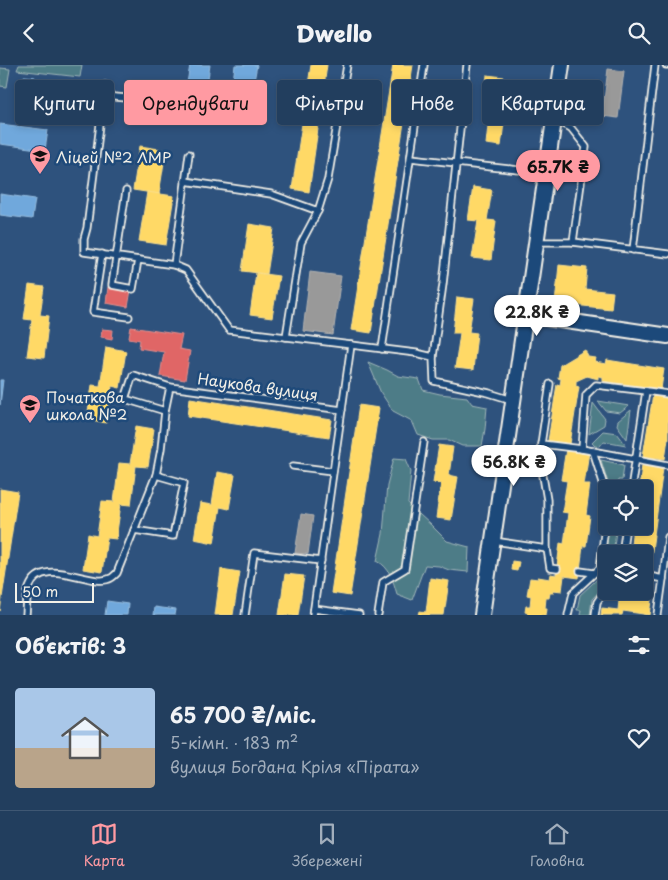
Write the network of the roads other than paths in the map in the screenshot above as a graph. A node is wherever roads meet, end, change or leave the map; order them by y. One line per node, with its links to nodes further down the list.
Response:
1 (348, 65): 16 (lane)
2 (424, 65): 11 (lane)
3 (467, 65): 12 (lane)
4 (562, 65): 6 (street)
5 (655, 65): 19 (lane)
6 (560, 80)
7 (99, 125): 20 (lane)
8 (553, 125): 18 (street)
9 (565, 125): 17 (lane)
10 (189, 154): 14 (lane)
11 (411, 158): 12 (lane); 32 (lane)
12 (456, 163): 13 (lane); 33 (lane)
13 (519, 170)
14 (185, 181): 16 (lane); 24 (lane)
15 (126, 191): 22 (lane)
16 (318, 211): 29 (lane)
17 (573, 241): 18 (lane); 19 (lane)
18 (536, 242): 25 (street)
19 (634, 250): 21 (lane)
20 (102, 254): 22 (lane); 26 (lane)
21 (668, 254)
22 (116, 257): 23 (lane); 23 (lane)
23 (138, 260): 24 (lane)
24 (174, 265): 29 (lane)
25 (526, 315): 28 (street); 38 (street)
26 (129, 317)
27 (317, 333): 30 (lane)
28 (668, 336)
29 (286, 337): 30 (lane)
30 (316, 340): 31 (lane)
31 (351, 345): 32 (lane); 39 (lane)
32 (382, 349): 33 (lane)
33 (433, 357): 38 (lane)
34 (550, 384): 42 (lane)
35 (170, 387): 39 (lane, Наукова вулиця); 40 (lane); 40 (lane, Наукова вулиця)
36 (646, 391): 37 (lane); 43 (lane); 45 (lane)
37 (668, 395)
38 (512, 400): 55 (street)
39 (342, 410): 48 (lane)
40 (165, 411): 49 (lane)
41 (424, 442): 68 (lane)
42 (541, 444): 43 (lane); 56 (lane)
43 (582, 449): 44 (lane)
44 (593, 451): 45 (lane); 50 (lane)
45 (634, 459): 46 (lane); 51 (lane)
46 (668, 465)
47 (293, 466): 48 (lane)
48 (333, 471): 57 (lane)
49 (156, 475): 52 (lane); 52 (lane)
50 (602, 480)
51 (632, 480)
52 (134, 530): 65 (lane)
53 (604, 535): 60 (lane)
54 (668, 537): 62 (lane)
55 (492, 541): 56 (lane); 69 (street)
56 (547, 549): 58 (lane)
57 (321, 561): 64 (lane); 66 (lane)
58 (557, 569)
59 (580, 571): 60 (lane)
60 (594, 573): 70 (lane)
61 (653, 577): 62 (lane)
62 (663, 579): 72 (lane)
63 (598, 600): 71 (lane)
64 (313, 612): 67 (lane)
65 (26, 615)
66 (245, 615)
67 (359, 615)
68 (378, 615)
69 (482, 615)
70 (568, 615)
71 (595, 615)
72 (659, 615)

